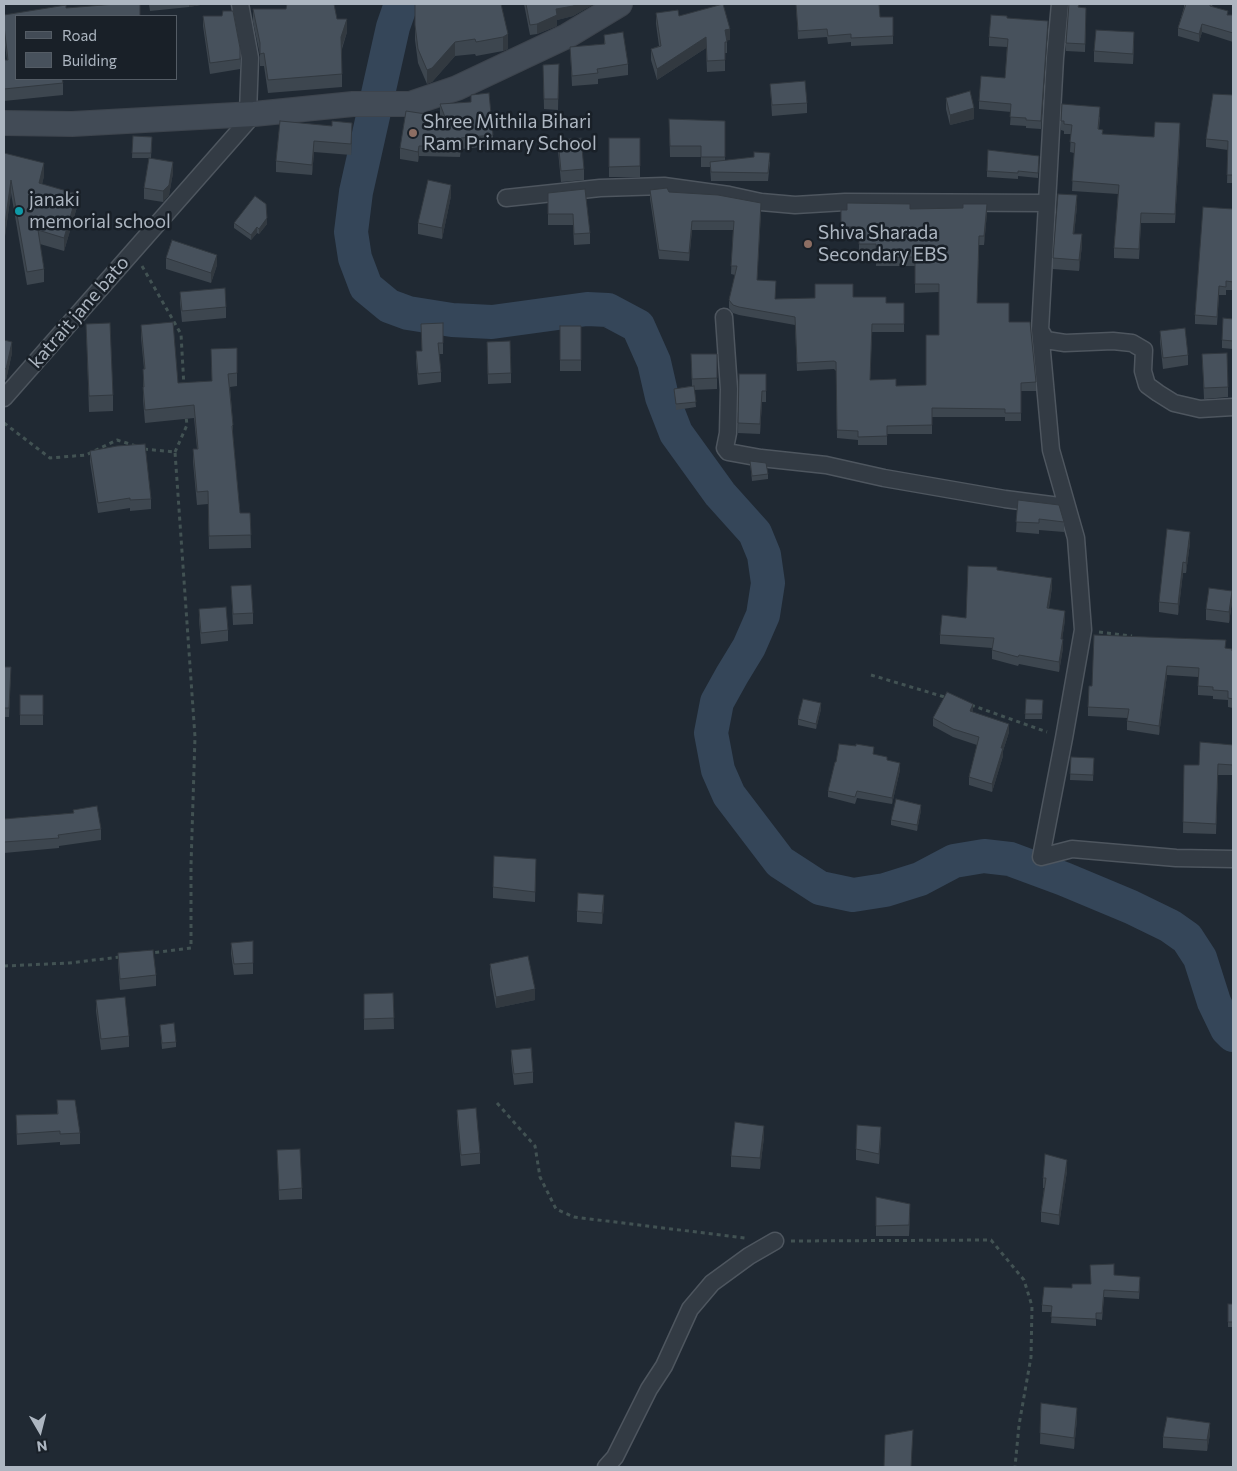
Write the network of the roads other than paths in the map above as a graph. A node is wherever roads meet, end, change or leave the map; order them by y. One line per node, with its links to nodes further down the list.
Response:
1 (240, 4): 4 (street)
2 (620, 4): 4 (street)
3 (1060, 4): 7 (street)
4 (251, 113): 5 (street); 10 (street, katrait jane bato)
5 (4, 123)
6 (506, 198): 7 (street)
7 (1047, 203): 9 (street)
8 (724, 317): 12 (street)
9 (1040, 330): 11 (street); 12 (street)
10 (4, 398)
11 (1233, 406)
12 (1068, 507): 13 (street)
13 (1233, 859)
14 (775, 1241): 15 (street)
15 (606, 1467)

